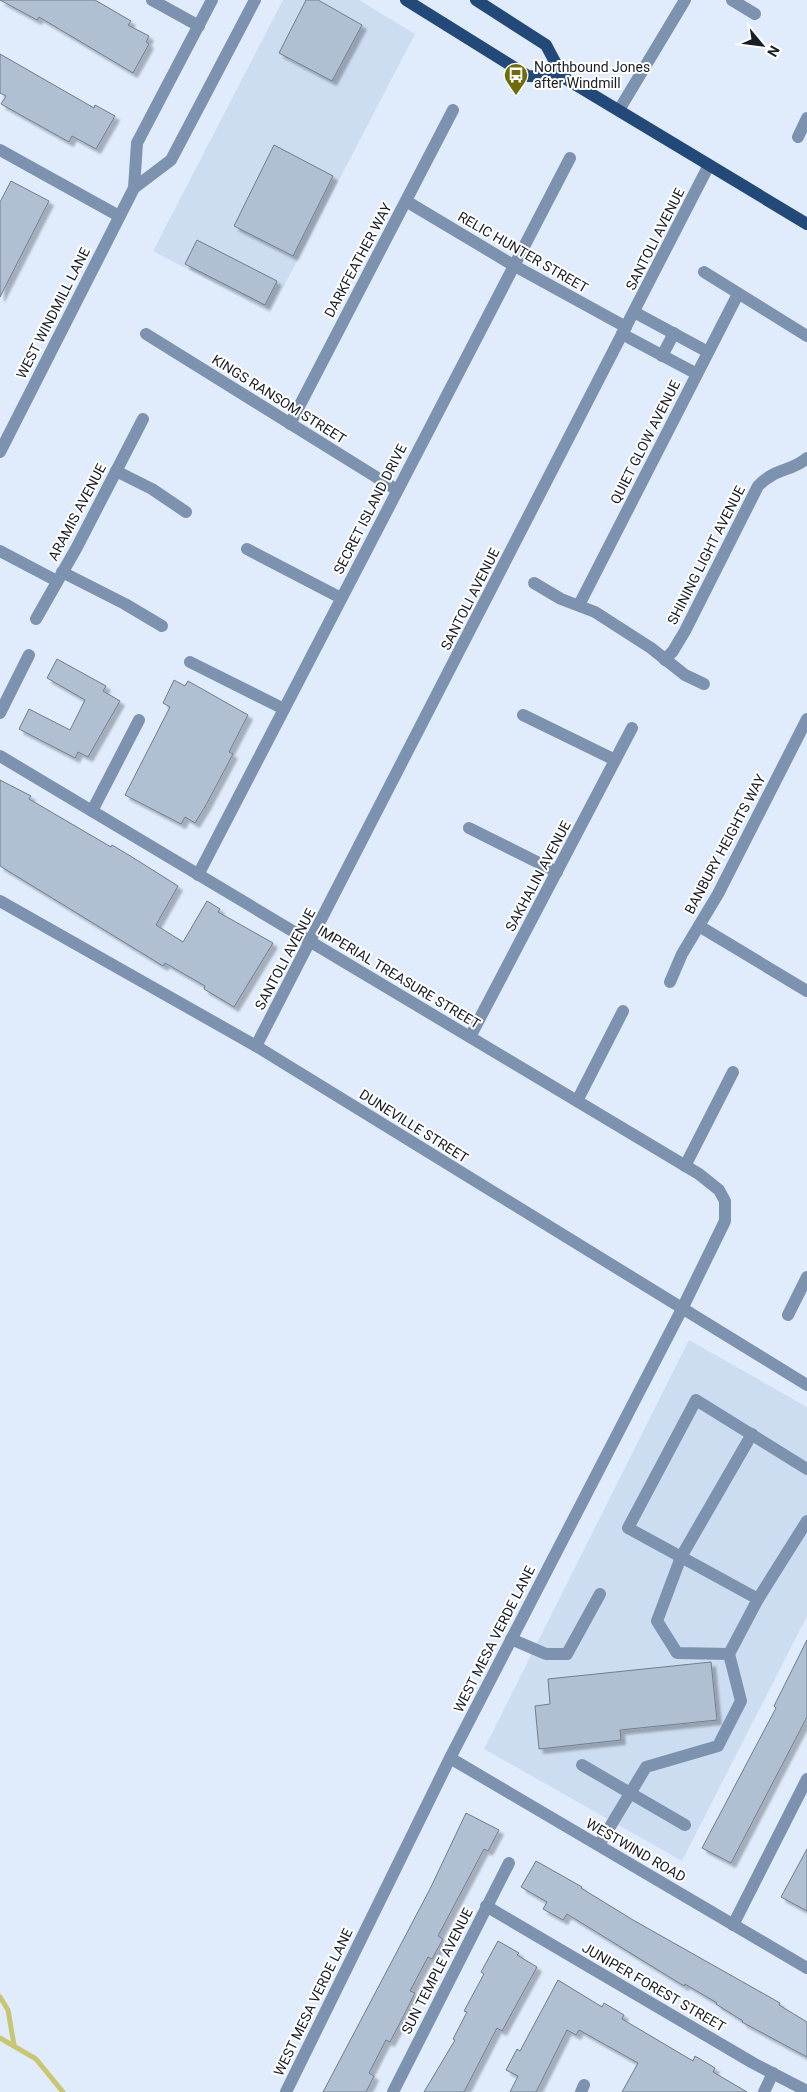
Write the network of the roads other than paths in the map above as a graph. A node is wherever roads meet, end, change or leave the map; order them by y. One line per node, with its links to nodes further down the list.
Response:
1 (152, 0): 9 (street)
2 (212, 0): 9 (street, WEST WINDMILL LANE)
3 (255, 0): 18 (street, WEST WINDMILL LANE)
4 (406, 0): 10 (main road)
5 (476, 0): 10 (main road)
6 (685, 0): 12 (street)
7 (732, 0): 8 (street)
8 (755, 14)
9 (199, 26): 18 (street, WEST WINDMILL LANE)
10 (563, 77): 12 (main road)
11 (454, 110): 19 (street, DARKFEATHER WAY)
12 (619, 110): 17 (main road)
13 (807, 118): 14 (street)
14 (798, 137)
15 (0, 150): 20 (street)
16 (570, 158): 22 (street, SECRET ISLAND DRIVE)
17 (709, 165): 21 (main road); 25 (street, SANTOLI AVENUE)
18 (134, 188): 20 (street, WEST WINDMILL LANE)
19 (406, 201): 22 (street, RELIC HUNTER STREET); 34 (street, DARKFEATHER WAY)
20 (119, 216): 35 (street, WEST WINDMILL LANE)
21 (807, 224)
22 (513, 265): 26 (street, RELIC HUNTER STREET); 38 (street, SECRET ISLAND DRIVE)
23 (704, 272): 24 (street)
24 (738, 294): 29 (street); 30 (street, QUIET GLOW AVENUE)
25 (634, 312): 26 (street, SANTOLI AVENUE); 27 (street)
26 (624, 331): 31 (street, RELIC HUNTER STREET); 66 (street, SANTOLI AVENUE)
27 (674, 333): 30 (street); 31 (street)
28 (146, 334): 34 (street, KINGS RANSOM STREET)
29 (807, 336)
30 (708, 352): 32 (street, QUIET GLOW AVENUE)
31 (662, 356): 32 (street, RELIC HUNTER STREET)
32 (697, 374): 45 (street, QUIET GLOW AVENUE)
33 (143, 419): 37 (street, ARAMIS AVENUE)
34 (290, 424): 38 (street, KINGS RANSOM STREET)
35 (0, 452)
36 (807, 458): 49 (street, SHINING LIGHT AVENUE)
37 (116, 471): 39 (street); 42 (street, ARAMIS AVENUE)
38 (396, 490): 44 (street, SECRET ISLAND DRIVE)
39 (186, 512)
40 (248, 550): 44 (street)
41 (0, 551): 42 (street)
42 (60, 577): 46 (street, ARAMIS AVENUE); 47 (street)
43 (534, 583): 45 (street)
44 (341, 598): 52 (street, SECRET ISLAND DRIVE)
45 (579, 606): 49 (street)
46 (36, 619)
47 (162, 626)
48 (29, 654): 53 (street)
49 (665, 660): 51 (street)
50 (190, 662): 52 (street)
51 (704, 684)
52 (284, 710): 63 (street, SECRET ISLAND DRIVE)
53 (0, 713)
54 (523, 715): 59 (street)
55 (807, 719): 65 (street, BANBURY HEIGHTS WAY)
56 (139, 720): 60 (street)
57 (632, 728): 59 (street, SAKHALIN AVENUE)
58 (0, 756): 60 (street, IMPERIAL TREASURE STREET)
59 (615, 760): 62 (street, SAKHALIN AVENUE)
60 (92, 811): 63 (street, IMPERIAL TREASURE STREET)
61 (469, 828): 62 (street)
62 (557, 872): 70 (street, SAKHALIN AVENUE)
63 (198, 875): 66 (street, IMPERIAL TREASURE STREET)
64 (0, 901): 71 (street, DUNEVILLE STREET)
65 (699, 926): 67 (street, BANBURY HEIGHTS WAY); 68 (street)
66 (311, 942): 70 (street, IMPERIAL TREASURE STREET); 71 (street, SANTOLI AVENUE)
67 (670, 982)
68 (807, 991)
69 (623, 1012): 73 (street)
70 (470, 1037): 73 (street, IMPERIAL TREASURE STREET)
71 (256, 1046): 77 (street, DUNEVILLE STREET)
72 (733, 1072): 74 (street)
73 (577, 1101): 74 (street, IMPERIAL TREASURE STREET)
74 (685, 1166): 75 (street, IMPERIAL TREASURE STREET)
75 (725, 1201): 77 (street, WEST MESA VERDE LANE)
76 (807, 1277): 78 (street)
77 (682, 1309): 79 (street, DUNEVILLE STREET); 86 (street, WEST MESA VERDE LANE)
78 (788, 1315)
79 (807, 1385)
80 (752, 1434): 81 (street); 83 (street); 83 (street)
81 (807, 1469)
82 (807, 1521): 85 (street)
83 (682, 1557): 85 (street); 87 (street)
84 (600, 1594): 86 (street)
85 (758, 1599): 87 (street)
86 (511, 1639): 88 (street, WEST MESA VERDE LANE)
87 (730, 1654): 91 (street)
88 (450, 1758): 93 (street, WESTWIND ROAD); 100 (street, WEST MESA VERDE LANE)
89 (582, 1765): 91 (street)
90 (807, 1779): 96 (street)
91 (630, 1793): 92 (street); 93 (street)
92 (685, 1825)
93 (599, 1846): 96 (street, WESTWIND ROAD)
94 (509, 1863): 95 (street, SUN TEMPLE AVENUE)
95 (486, 1906): 98 (street, JUNIPER FOREST STREET); 101 (street, SUN TEMPLE AVENUE)
96 (734, 1925): 97 (street, WESTWIND ROAD)
97 (807, 1968)
98 (773, 2074): 99 (street, JUNIPER FOREST STREET); 102 (street)
99 (807, 2091)
100 (286, 2092)
101 (393, 2092)
102 (764, 2092)

